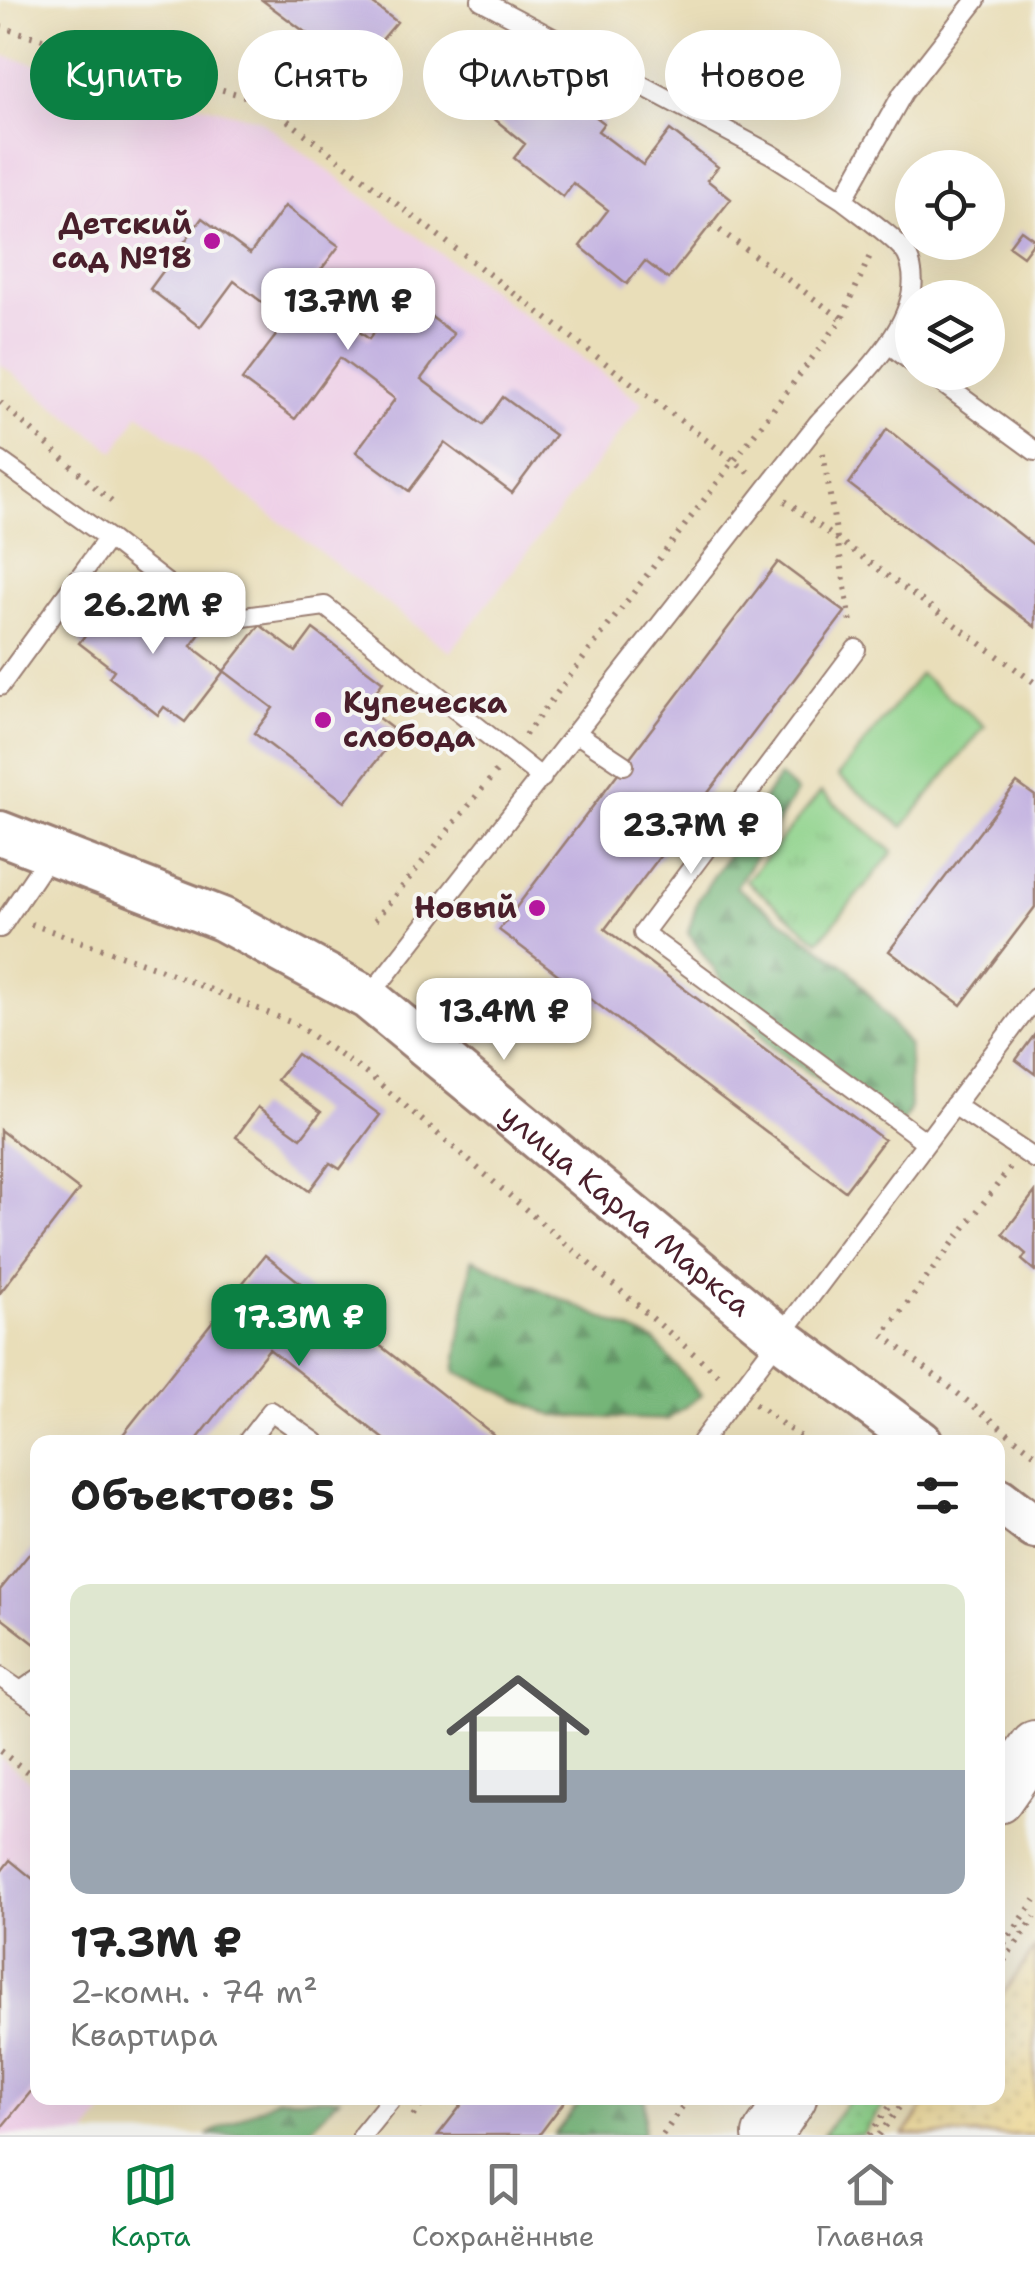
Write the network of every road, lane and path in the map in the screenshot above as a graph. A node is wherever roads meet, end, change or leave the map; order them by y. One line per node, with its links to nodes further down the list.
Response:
1 (482, 0): 4 (lane)
2 (976, 0): 4 (lane)
3 (0, 26): 14 (path)
4 (843, 200): 6 (lane)
5 (711, 224): 7 (path)
6 (881, 232): 7 (path); 8 (lane)
7 (842, 319): 14 (path)
8 (888, 344): 9 (lane); 12 (lane)
9 (895, 349)
10 (952, 390): 13 (lane)
11 (0, 402): 17 (path)
12 (818, 423): 16 (lane); 19 (path)
13 (1035, 451)
14 (734, 458): 16 (path); 24 (path)
15 (0, 461): 18 (lane)
16 (767, 488): 19 (path); 23 (lane)
17 (113, 503)
18 (108, 538): 22 (lane); 24 (lane)
19 (838, 538): 20 (path); 21 (path)
20 (856, 650): 29 (lane)
21 (1035, 683)
22 (0, 686)
23 (576, 733): 25 (lane); 26 (lane)
24 (510, 754): 26 (lane); 31 (path)
25 (624, 766)
26 (542, 778): 33 (lane)
27 (692, 816): 29 (lane)
28 (0, 833): 30 (street, улица Карла Маркса)
29 (715, 837): 36 (lane)
30 (50, 853): 32 (lane); 33 (street, улица Карла Маркса)
31 (375, 920)
32 (4, 922): 39 (path)
33 (368, 998): 38 (street, улица Карла Маркса)
34 (1035, 998): 35 (lane)
35 (954, 1105): 36 (lane); 37 (lane)
36 (926, 1142): 38 (lane)
37 (1029, 1155): 45 (path)
38 (778, 1336): 39 (lane); 44 (street, улица Карла Маркса)
39 (738, 1392): 42 (lane); 43 (path)
40 (252, 1435): 41 (lane)
41 (305, 1435)
42 (706, 1435)
43 (796, 1435)
44 (912, 1435)
45 (1035, 1454)
46 (1005, 1504): 47 (street)
47 (1035, 1527)
48 (0, 1677): 50 (lane)
49 (30, 1685): 50 (lane)
50 (20, 1691): 51 (lane)
51 (30, 1698)
52 (1035, 1746): 55 (main road)
53 (0, 1752): 54 (path)
54 (30, 1774)
55 (1005, 1789)
56 (1035, 1900): 58 (path)
57 (1035, 1916): 59 (path)
58 (1005, 1943)
59 (1005, 1959)
60 (386, 2105): 65 (lane)
61 (683, 2105): 66 (path)
62 (787, 2105): 67 (main road)
63 (891, 2105): 68 (path)
64 (901, 2105): 69 (path)
65 (362, 2135)
66 (663, 2135)
67 (766, 2135)
68 (869, 2135)
69 (879, 2135)

